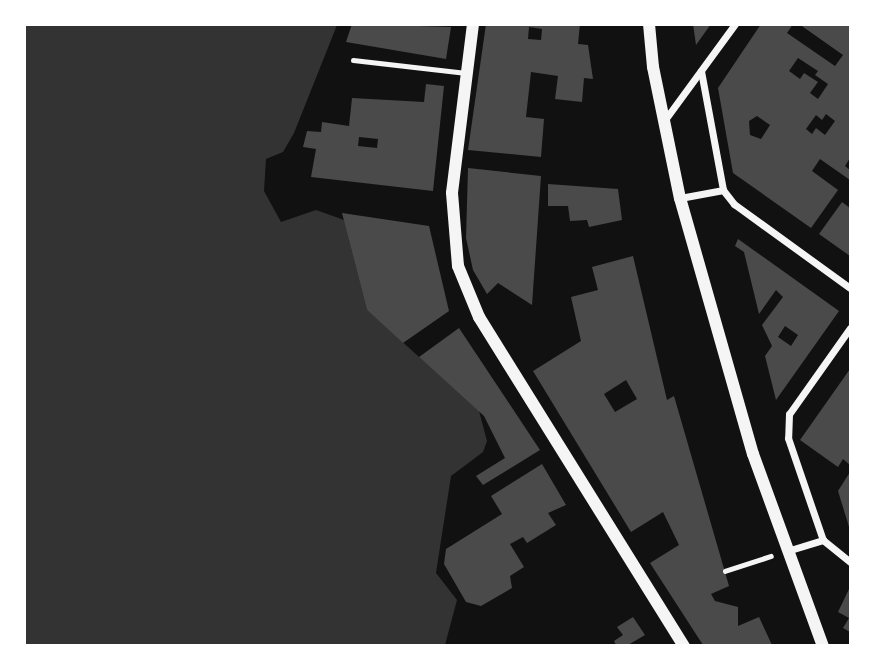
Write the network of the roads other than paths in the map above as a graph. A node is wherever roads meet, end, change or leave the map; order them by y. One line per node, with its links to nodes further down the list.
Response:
1 (473, 24): 6 (street)
2 (649, 24): 7 (street)
3 (735, 24): 5 (street)
4 (353, 60): 6 (lane)
5 (701, 71): 7 (street); 8 (street)
6 (466, 73): 15 (street)
7 (663, 121): 9 (street)
8 (723, 190): 9 (street); 10 (street)
9 (680, 198): 13 (street)
10 (850, 288)
11 (850, 328): 12 (street)
12 (823, 540): 13 (street); 14 (street)
13 (786, 551): 16 (street)
14 (850, 562)
15 (684, 646)
16 (823, 646)

